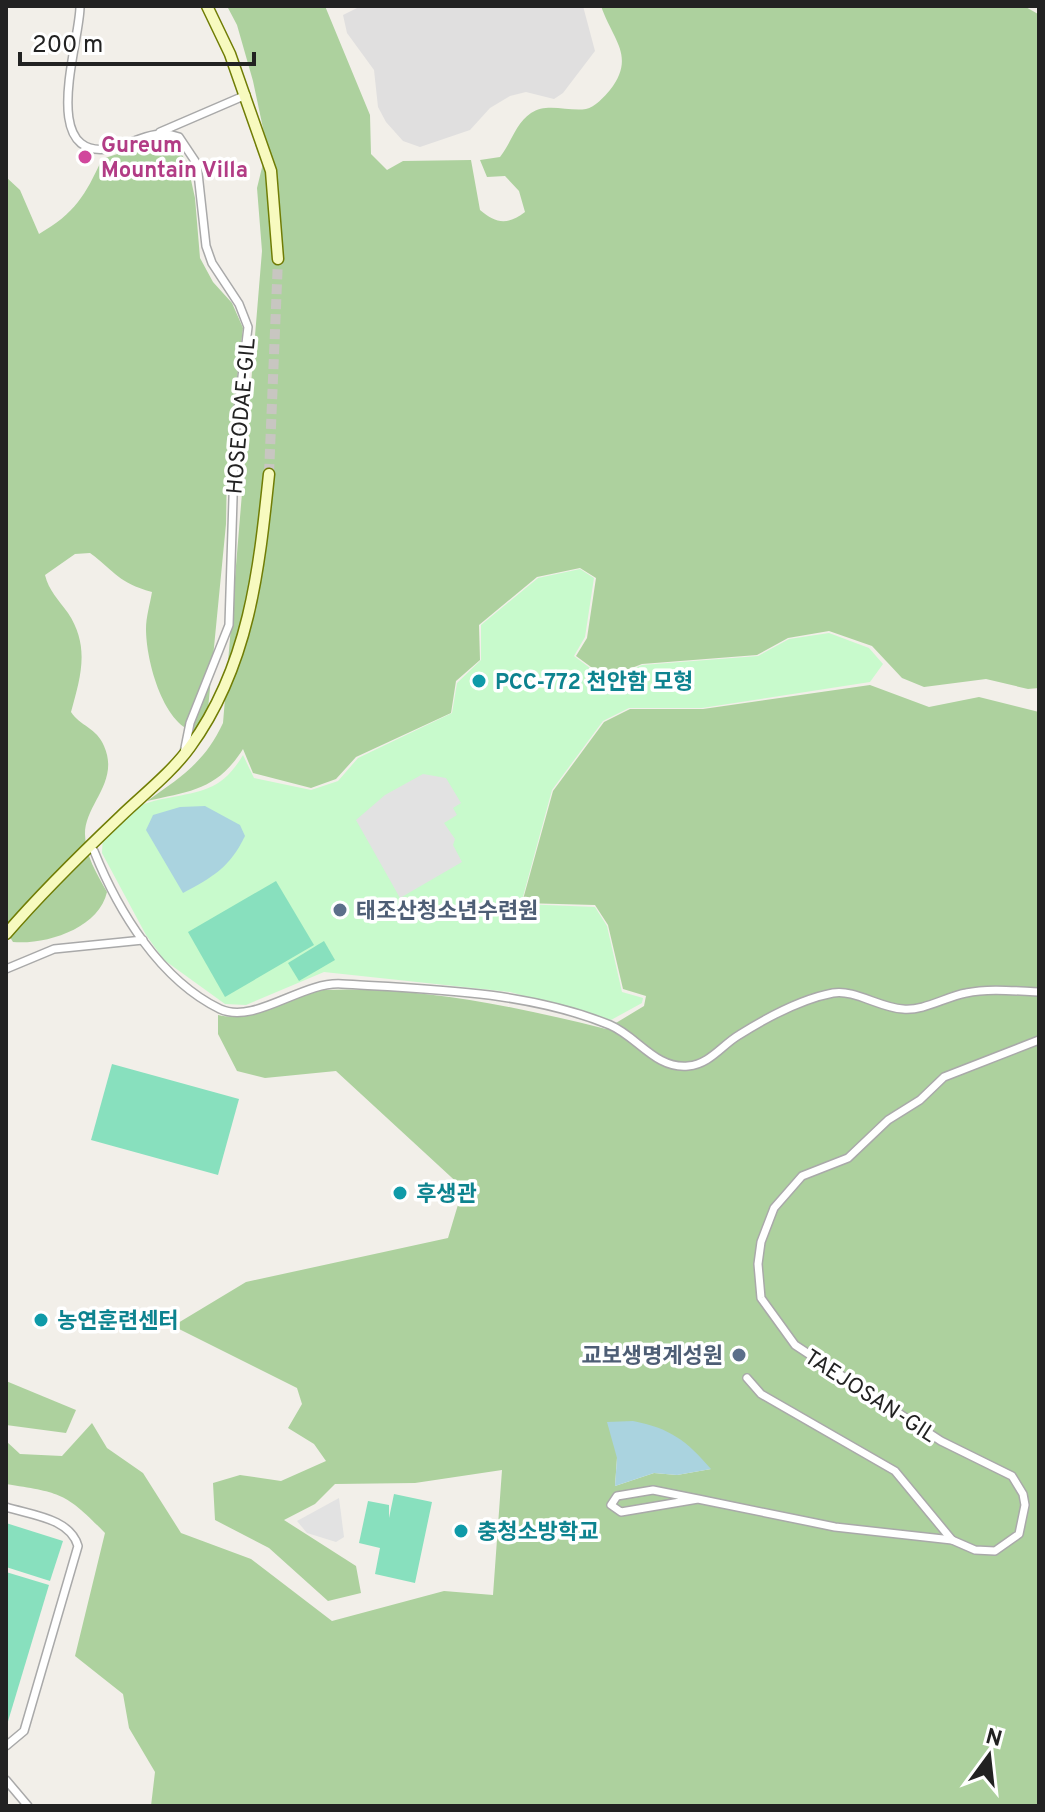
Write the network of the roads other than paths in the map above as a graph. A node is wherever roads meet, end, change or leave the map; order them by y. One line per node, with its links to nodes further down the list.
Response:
1 (80, 6): 4 (street)
2 (207, 6): 3 (street)
3 (246, 95): 4 (street); 5 (street)
4 (158, 133): 7 (street, HOSEODAE-GIL)
5 (278, 259)
6 (269, 474): 7 (street)
7 (184, 755): 9 (street)
8 (94, 851): 10 (street)
9 (6, 934)
10 (143, 940): 11 (street); 12 (street)
11 (6, 969)
12 (1039, 992)
13 (1039, 1040): 17 (street, TAEJOSAN-GIL)
14 (747, 1378): 17 (street)
15 (698, 1499): 15 (street, TAEJOSAN-GIL); 17 (street, TAEJOSAN-GIL)
16 (6, 1507): 18 (street)
17 (952, 1540)
18 (6, 1746)
19 (6, 1780): 20 (street)
20 (28, 1806)

